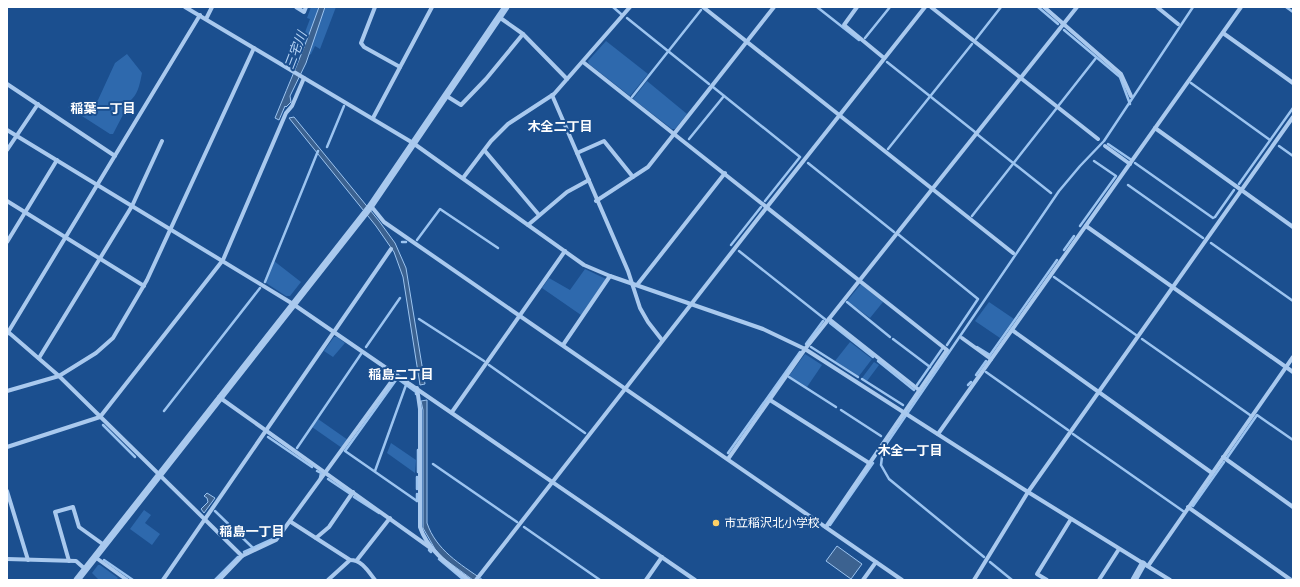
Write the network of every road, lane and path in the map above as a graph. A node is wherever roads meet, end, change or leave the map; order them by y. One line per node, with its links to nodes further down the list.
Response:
1 (186, 7): 18 (street)
2 (212, 7): 20 (street)
3 (296, 7): 4 (street)
4 (306, 7)
5 (375, 7): 29 (street)
6 (432, 7): 29 (street)
7 (506, 7): 19 (street)
8 (630, 7): 28 (street)
9 (703, 7): 25 (street)
10 (774, 7): 25 (street)
11 (857, 7): 27 (street)
12 (925, 7): 27 (street)
13 (931, 7): 31 (street)
14 (1044, 7): 21 (street)
15 (1076, 7): 21 (street)
16 (1157, 7): 22 (street)
17 (1241, 7): 23 (street)
18 (200, 15): 20 (street); 53 (street)
19 (499, 17): 24 (street); 35 (street)
20 (206, 19): 26 (street)
21 (1063, 24): 31 (street); 37 (street)
22 (1178, 24)
23 (1223, 33): 33 (street); 42 (street)
24 (523, 34): 32 (street); 35 (street)
25 (746, 42): 39 (street); 44 (street)
26 (254, 48): 30 (street); 73 (street)
27 (884, 58): 39 (street)
28 (583, 62): 32 (street); 44 (street)
29 (400, 68): 41 (street)
30 (304, 78): 41 (street); 80 (street)
31 (1020, 78): 46 (street); 61 (street)
32 (567, 79): 36 (street)
33 (1293, 83)
34 (7, 84): 38 (street)
35 (445, 95): 48 (street)
36 (552, 95): 51 (street); 52 (street)
37 (1131, 96)
38 (38, 104): 45 (street); 53 (street)
39 (838, 115): 61 (street); 67 (street)
40 (1293, 117): 62 (street)
41 (373, 118): 48 (street)
42 (1155, 128): 55 (street); 62 (street)
43 (7, 130): 45 (street)
44 (674, 134): 56 (street); 57 (street)
45 (16, 136): 50 (street); 54 (street)
46 (1098, 139)
47 (162, 141): 65 (street)
48 (413, 143): 58 (street); 66 (street)
49 (1105, 146): 55 (street)
50 (7, 150)
51 (485, 150): 58 (street); 69 (street)
52 (577, 153): 57 (street); 59 (street)
53 (115, 156): 60 (street)
54 (57, 160): 60 (street); 68 (street)
55 (1130, 164): 71 (street)
56 (725, 173): 67 (street); 83 (street)
57 (633, 177): 63 (street)
58 (462, 178): 70 (street)
59 (589, 180): 63 (street); 69 (street)
60 (98, 185): 65 (street); 74 (street)
61 (932, 189): 78 (street); 82 (street)
62 (1241, 190): 72 (street); 85 (street)
63 (596, 201): 83 (street)
64 (7, 202): 68 (street)
65 (132, 206): 73 (street); 79 (street)
66 (371, 206): 87 (street); 88 (street)
67 (767, 206): 82 (street); 86 (street)
68 (25, 213): 74 (street); 75 (street)
69 (539, 215): 70 (street)
70 (528, 225): 77 (street)
71 (1086, 226): 85 (street); 90 (street)
72 (1293, 227)
73 (170, 229): 80 (street); 84 (street)
74 (66, 238): 79 (street); 92 (street)
75 (7, 242)
76 (391, 249): 91 (street)
77 (565, 251): 81 (street); 88 (street)
78 (1013, 253)
79 (100, 259): 84 (street); 97 (street)
80 (223, 260): 87 (street); 113 (street)
81 (610, 276): 83 (street); 95 (street)
82 (860, 281): 89 (street); 106 (street)
83 (635, 284): 86 (street); 94 (street)
84 (144, 286): 103 (street)
85 (1172, 287): 100 (street); 108 (street)
86 (691, 303): 94 (street); 96 (street)
87 (293, 304): 91 (street); 109 (street)
88 (520, 315): 95 (street); 111 (street)
89 (829, 319): 96 (street); 106 (street)
90 (1012, 330): 99 (street); 108 (street)
91 (335, 331): 102 (street); 114 (street)
92 (7, 332): 97 (street)
93 (962, 338): 99 (street)
94 (662, 340): 105 (street)
95 (563, 345): 105 (street)
96 (805, 349): 110 (street); 112 (street)
97 (40, 358): 103 (street)
98 (1293, 358): 100 (street)
99 (991, 359): 115 (street)
100 (1286, 367): 101 (street); 117 (street)
101 (1293, 372)
102 (397, 374): 104 (street); 122 (street)
103 (59, 376): 107 (street); 113 (street)
104 (417, 388): 111 (street); 136 (street)
105 (626, 388): 118 (street); 123 (street)
106 (919, 390): 112 (street)
107 (7, 391)
108 (1098, 392): 120 (street); 126 (street)
109 (219, 397): 114 (street); 121 (street)
110 (770, 400): 118 (street); 119 (street)
111 (452, 412): 123 (street)
112 (904, 412): 115 (street); 119 (street)
113 (100, 417): 116 (street); 121 (street)
114 (266, 431): 122 (street); 131 (street)
115 (938, 434): 126 (street)
116 (7, 447)
117 (1223, 457): 120 (street); 128 (street)
118 (728, 459): 133 (street)
119 (869, 463): 133 (street)
120 (1212, 473): 127 (street)
121 (159, 474): 131 (street); 135 (street)
122 (326, 474): 125 (street); 132 (street)
123 (552, 482): 140 (street); 149 (street)
124 (7, 491): 142 (street)
125 (353, 492): 129 (street); 134 (street)
126 (1028, 492): 130 (street); 161 (street)
127 (1188, 507): 147 (street); 166 (street)
128 (1293, 507)
129 (390, 518): 136 (street); 144 (street)
130 (1071, 519): 137 (street); 162 (street)
131 (205, 520): 138 (street); 152 (street)
132 (291, 522): 134 (street); 138 (street)
133 (826, 527): 146 (street)
134 (316, 538): 143 (street)
135 (104, 545): 139 (street); 145 (street)
136 (432, 549): 156 (street)
137 (1119, 549): 147 (street); 163 (street)
138 (242, 556): 153 (street)
139 (95, 557): 148 (street); 151 (street)
140 (662, 557): 157 (street); 158 (street)
141 (7, 559): 142 (street)
142 (28, 560): 145 (street)
143 (350, 560): 144 (street); 154 (street)
144 (357, 560): 155 (street)
145 (69, 561): 148 (street)
146 (876, 562): 159 (street); 160 (street)
147 (1145, 565): 164 (street); 165 (street)
148 (86, 569): 150 (street)
149 (478, 578)
150 (77, 580)
151 (128, 580)
152 (163, 580)
153 (219, 580)
154 (328, 580)
155 (375, 580)
156 (469, 580)
157 (646, 580)
158 (695, 580)
159 (863, 580)
160 (902, 580)
161 (974, 580)
162 (1047, 580)
163 (1099, 580)
164 (1134, 580)
165 (1170, 580)
166 (1291, 580)

